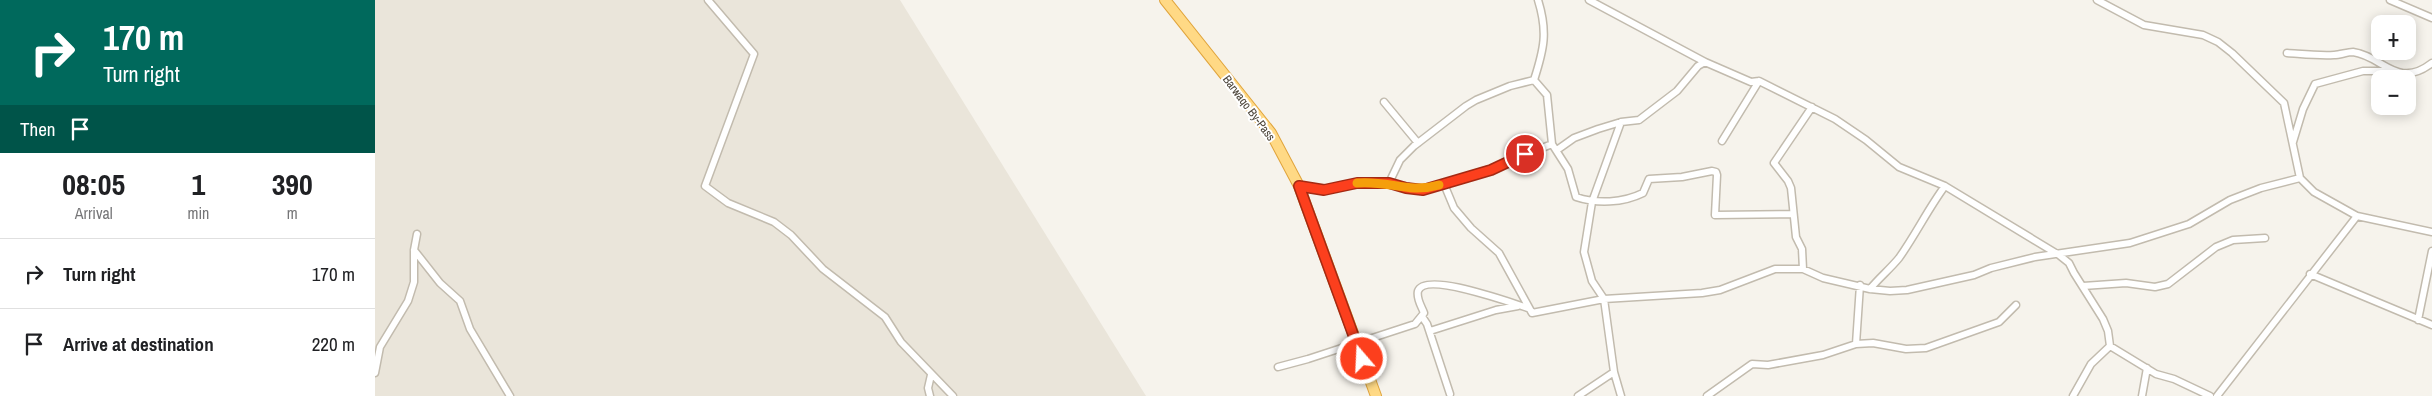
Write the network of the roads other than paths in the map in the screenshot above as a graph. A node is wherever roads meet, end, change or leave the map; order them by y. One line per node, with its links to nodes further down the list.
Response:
1 (708, 0): 56 (street)
2 (1165, 0): 26 (highway, Barwaqo By-Pass)
3 (1538, 0): 14 (street)
4 (1589, 0): 9 (street)
5 (2097, 0): 21 (street)
6 (2390, 0): 7 (street)
7 (2432, 18)
8 (2287, 53): 11 (street)
9 (1705, 62): 15 (street); 18 (street)
10 (2432, 63): 13 (street)
11 (2389, 70)
12 (2371, 71): 21 (street)
13 (2416, 71)
14 (1534, 80): 20 (street); 22 (street)
15 (1759, 82): 17 (street); 19 (street)
16 (1384, 102): 20 (street)
17 (1811, 107): 27 (street); 29 (street)
18 (1621, 122): 22 (street); 28 (street)
19 (1722, 141)
20 (1417, 143): 24 (street)
21 (2293, 144): 23 (street)
22 (1555, 147): 25 (street); 28 (street)
23 (2299, 178): 30 (street); 36 (street)
24 (1389, 183): 25 (street); 26 (street)
25 (1444, 184): 44 (street)
26 (1299, 186): 49 (highway, Barwaqo By-Pass)
27 (1945, 186): 36 (street); 41 (street)
28 (1592, 202): 29 (street); 42 (street)
29 (1793, 214): 37 (street)
30 (2357, 216): 31 (street); 38 (street)
31 (2432, 232)
32 (417, 234): 34 (street)
33 (2265, 238): 40 (street)
34 (414, 250): 55 (street); 58 (street)
35 (2432, 251): 46 (street)
36 (2059, 255): 40 (street); 41 (street)
37 (1803, 269): 39 (street); 42 (street)
38 (2311, 274): 46 (street); 68 (street)
39 (1860, 285): 41 (street); 50 (street)
40 (2083, 286): 51 (street)
41 (1870, 288)
42 (1604, 299): 44 (street); 54 (street)
43 (2016, 305): 50 (street)
44 (1525, 307): 45 (street); 48 (street)
45 (1423, 318): 48 (street); 49 (street)
46 (2417, 320): 47 (street)
47 (2432, 325)
48 (1430, 331): 57 (street)
49 (1357, 343): 52 (street); 61 (highway, Barwaqo By-Pass)
50 (1855, 344): 64 (street)
51 (2110, 346): 53 (street); 65 (street)
52 (1278, 366)
53 (2147, 368): 66 (street); 67 (street)
54 (1614, 372): 62 (street); 63 (street)
55 (375, 373)
56 (931, 375): 59 (street); 60 (street)
57 (1450, 394)
58 (511, 396)
59 (931, 396)
60 (953, 396)
61 (1375, 396)
62 (1578, 396)
63 (1621, 396)
64 (1707, 396)
65 (2073, 396)
66 (2142, 396)
67 (2210, 396)
68 (2217, 396)

